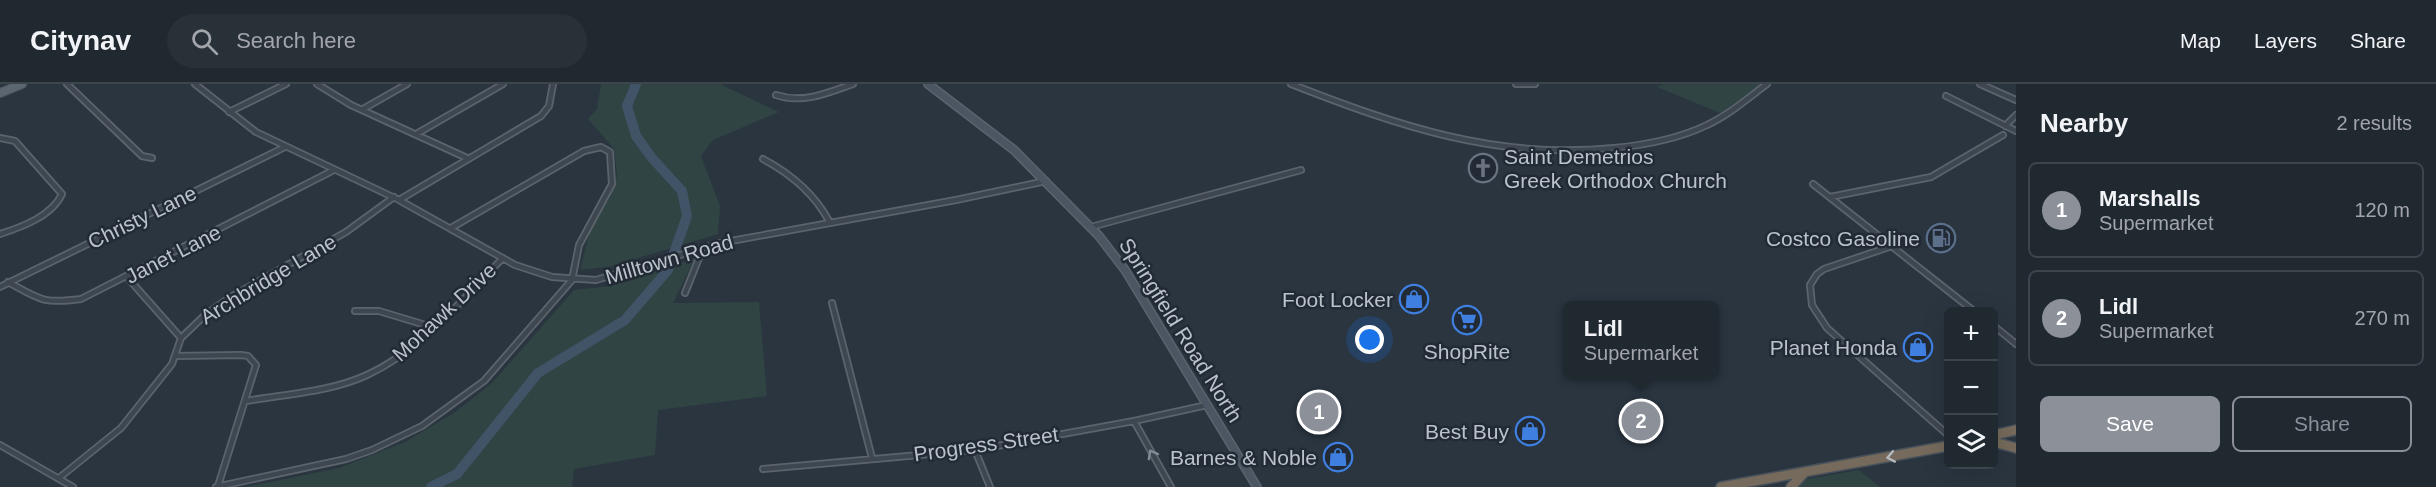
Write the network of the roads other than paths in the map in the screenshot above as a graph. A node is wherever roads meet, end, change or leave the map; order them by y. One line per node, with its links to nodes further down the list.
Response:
1 (22, 84): 16 (main road)
2 (67, 84): 29 (street)
3 (195, 84): 21 (street, Milltown Road)
4 (286, 84): 21 (street)
5 (317, 84): 20 (street)
6 (407, 84): 20 (street)
7 (503, 84): 25 (street)
8 (553, 84): 30 (street, Archbridge Lane)
9 (853, 84): 17 (street)
10 (928, 84): 34 (street, Springfield Road North)
11 (1291, 84): 14 (street)
12 (1516, 84): 13 (street)
13 (1535, 84)
14 (1767, 84)
15 (1980, 84): 19 (street)
16 (0, 93)
17 (776, 95)
18 (1946, 96): 23 (street)
19 (2016, 100)
20 (363, 109): 25 (street)
21 (228, 112): 28 (street, Milltown Road)
22 (2016, 115): 23 (street)
23 (2005, 126): 24 (street)
24 (2016, 131)
25 (418, 133): 30 (street)
26 (2003, 135): 36 (street)
27 (0, 138): 41 (street)
28 (285, 147): 32 (street, Milltown Road); 47 (street, Christy Lane)
29 (152, 158)
30 (466, 158): 37 (street, Archbridge Lane)
31 (763, 159): 38 (street)
32 (334, 170): 37 (street, Milltown Road); 45 (street, Janet Lane)
33 (1301, 170): 40 (street)
34 (1046, 181): 38 (street, Milltown Road); 40 (street, Springfield Road North)
35 (1813, 184): 36 (street)
36 (1830, 197): 42 (street)
37 (397, 198): 39 (street, Milltown Road); 55 (street, Archbridge Lane)
38 (830, 221): 43 (street, Milltown Road)
39 (451, 228): 44 (street, Milltown Road); 46 (street)
40 (1091, 228): 59 (street, Springfield Road North)
41 (0, 234)
42 (1892, 246): 51 (street); 62 (street)
43 (699, 249): 46 (street, Milltown Road); 49 (street)
44 (503, 258): 46 (street, Milltown Road); 53 (street, Mohawk Drive)
45 (127, 277): 47 (street, Janet Lane); 55 (street)
46 (572, 280): 74 (street)
47 (8, 282): 48 (street, Christy Lane)
48 (0, 287)
49 (685, 293)
50 (832, 303): 69 (street)
51 (1969, 307)
52 (355, 311): 53 (street)
53 (432, 327): 58 (street, Mohawk Drive)
54 (1998, 329): 56 (street)
55 (181, 338): 57 (street, Archbridge Lane)
56 (2016, 344)
57 (176, 356): 58 (street); 72 (street, Archbridge Lane)
58 (246, 401): 74 (street)
59 (1207, 405): 60 (street, Progress Street); 77 (street, Springfield Road North)
60 (1134, 421): 68 (street, Progress Street); 76 (street, one-way to 60)
61 (2016, 430): 63 (highway)
62 (1944, 431)
63 (1998, 434)
64 (1998, 443): 67 (highway)
65 (1, 447): 72 (street)
66 (1944, 447): 71 (highway, one-way to 71)
67 (2016, 448)
68 (975, 450): 69 (street, Progress Street); 75 (street)
69 (872, 458): 70 (street, Progress Street)
70 (763, 469)
71 (1804, 473): 78 (highway); 79 (highway)
72 (59, 478): 73 (street)
73 (73, 487)
74 (217, 487)
75 (990, 487)
76 (1171, 487)
77 (1257, 487)
78 (1721, 487)
79 (1791, 487)

